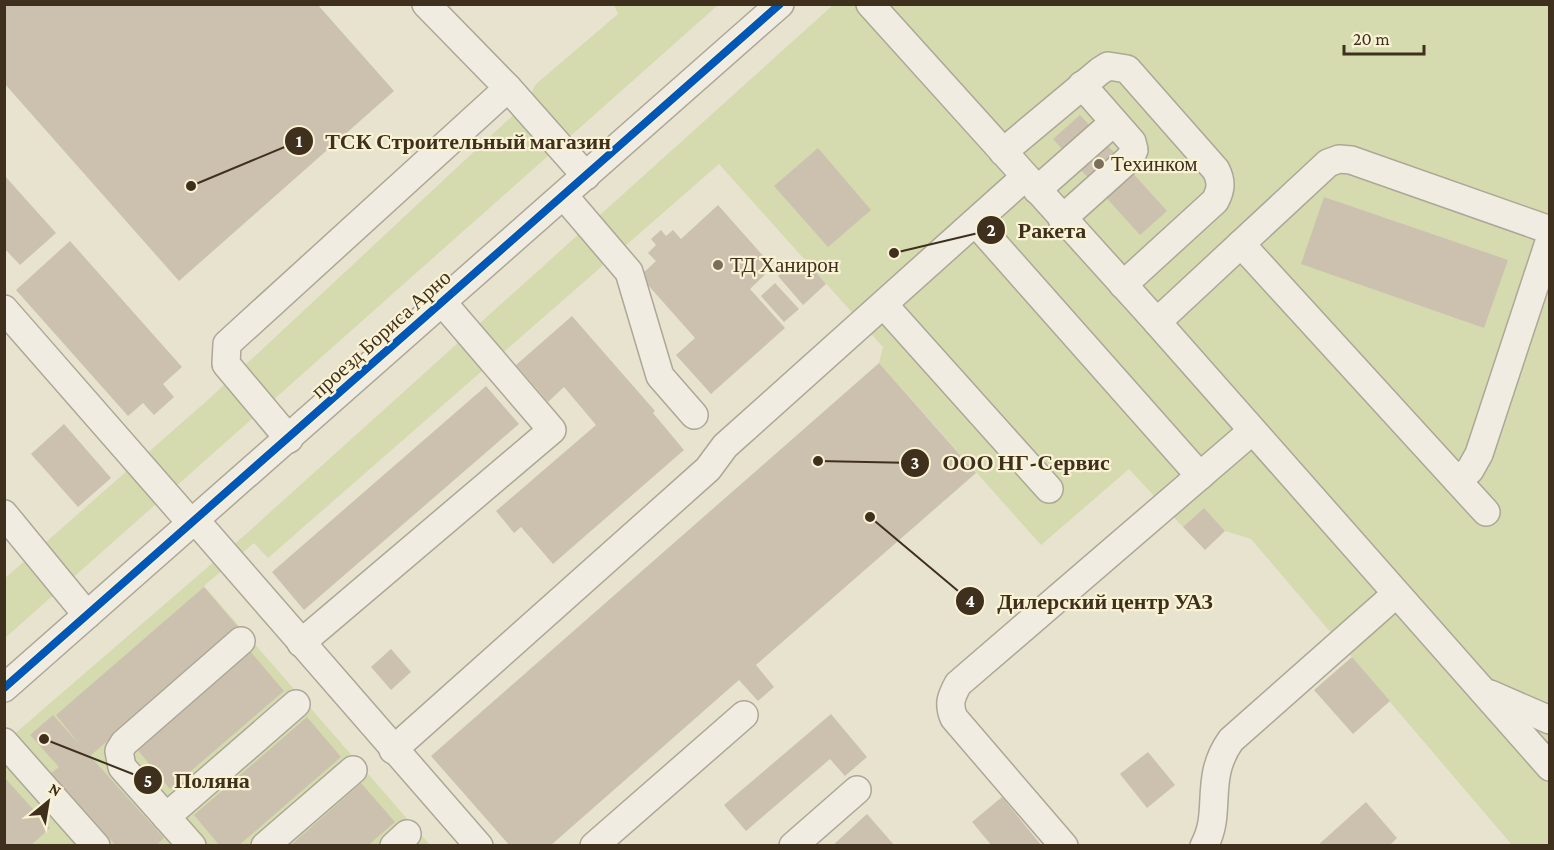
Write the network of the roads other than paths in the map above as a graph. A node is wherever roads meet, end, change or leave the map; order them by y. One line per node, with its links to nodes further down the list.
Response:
1 (426, 4): 5 (street)
2 (780, 4): 8 (street, проезд Бориса Арно)
3 (870, 4): 7 (street)
4 (1082, 85): 6 (street); 7 (street); 16 (street)
5 (508, 88): 8 (street); 23 (street)
6 (1114, 122): 9 (street); 11 (street)
7 (1003, 152): 9 (street)
8 (586, 176): 10 (street, проезд Бориса Арно)
9 (1031, 184): 11 (street); 12 (street)
10 (564, 196): 17 (street, проезд Бориса Арно); 21 (street)
11 (1062, 219): 16 (street)
12 (975, 222): 18 (street); 24 (street)
13 (1550, 230): 15 (street)
14 (1550, 239): 25 (street)
15 (1241, 244): 20 (street); 25 (street)
16 (1123, 285): 20 (street)
17 (443, 303): 23 (street, проезд Бориса Арно); 33 (street)
18 (884, 305): 26 (street); 40 (street)
19 (4, 309): 29 (street)
20 (1157, 322): 22 (street)
21 (694, 415)
22 (1252, 432): 24 (street); 30 (street)
23 (289, 439): 29 (street, проезд Бориса Арно)
24 (1200, 476): 51 (street)
25 (1457, 480): 27 (street)
26 (1049, 489)
27 (1486, 512)
28 (4, 514): 31 (street)
29 (194, 523): 31 (street, проезд Бориса Арно); 33 (street)
30 (1396, 594): 35 (street); 52 (street)
31 (87, 615): 34 (street, проезд Бориса Арно)
32 (241, 641): 44 (street)
33 (302, 643): 40 (street)
34 (4, 688)
35 (1482, 691): 38 (street); 41 (street)
36 (296, 704): 44 (street)
37 (744, 715): 49 (street)
38 (1550, 720)
39 (4, 742): 45 (street)
40 (393, 750): 48 (street)
41 (1550, 767)
42 (353, 770): 47 (street)
43 (857, 790): 50 (street)
44 (166, 817): 46 (street)
45 (96, 846)
46 (192, 846)
47 (265, 846)
48 (479, 846)
49 (594, 846)
50 (793, 846)
51 (1064, 846)
52 (1204, 846)

